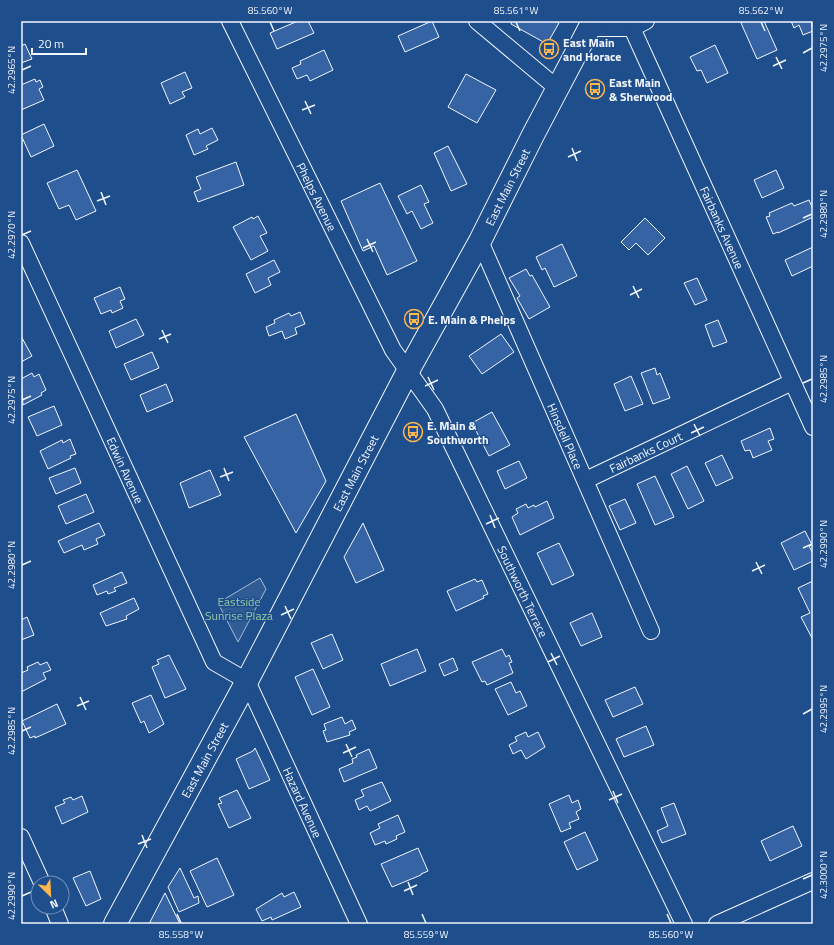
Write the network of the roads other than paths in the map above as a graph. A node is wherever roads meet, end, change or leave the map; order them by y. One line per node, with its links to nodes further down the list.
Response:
1 (230, 21): 8 (street, Phelps Avenue)
2 (477, 21): 5 (street)
3 (639, 24): 4 (street); 9 (street, Fairbanks Avenue)
4 (592, 25): 5 (street, East Main Street)
5 (558, 88): 6 (street, East Main Street)
6 (480, 241): 8 (street, East Main Street); 11 (street, Hinsdell Place)
7 (21, 243): 13 (street, Edwin Avenue)
8 (408, 370): 13 (street, East Main Street); 19 (street, Southworth Terrace)
9 (792, 382): 10 (street, Fairbanks Avenue); 11 (street, Fairbanks Court)
10 (813, 427)
11 (586, 480): 12 (street, Hinsdell Place)
12 (651, 631)
13 (247, 681): 17 (street, East Main Street); 18 (street, Hazard Avenue)
14 (21, 837): 15 (street)
15 (38, 875)
16 (813, 882): 20 (street)
17 (115, 924)
18 (359, 924)
19 (684, 924)
20 (717, 924)

